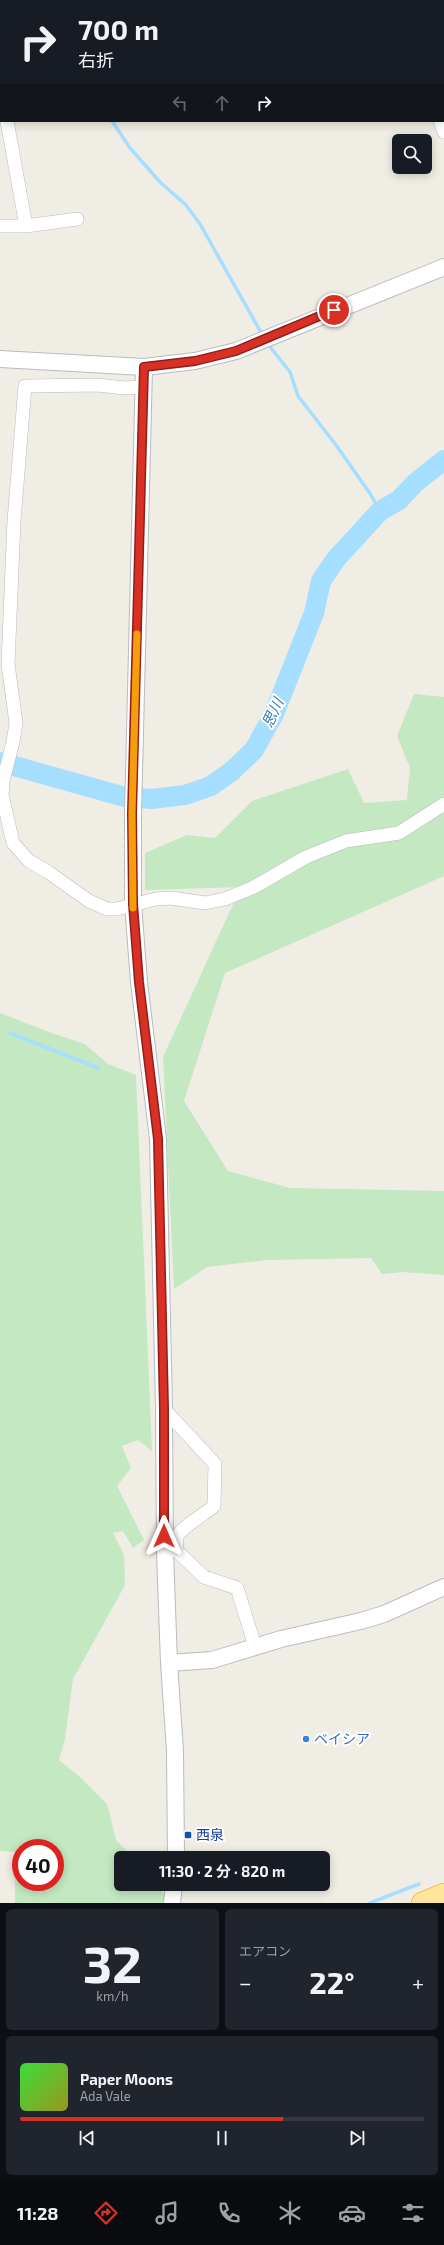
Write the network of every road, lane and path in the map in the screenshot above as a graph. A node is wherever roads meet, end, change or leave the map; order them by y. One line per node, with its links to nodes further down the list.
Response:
1 (7, 122): 6 (street)
2 (440, 122): 3 (street)
3 (444, 132)
4 (77, 219): 6 (street)
5 (0, 226): 6 (street)
6 (26, 226)
7 (444, 267): 9 (street)
8 (0, 359): 9 (street)
9 (144, 367): 10 (street)
10 (143, 387): 12 (street); 13 (street)
11 (444, 804): 13 (street)
12 (6, 836): 13 (street)
13 (133, 904): 14 (street)
14 (164, 1409): 15 (street); 15 (street)
15 (171, 1551): 17 (street); 18 (street)
16 (444, 1587): 17 (street)
17 (255, 1646): 18 (street)
18 (169, 1663): 19 (street)
19 (176, 1851)
20 (173, 1891): 22 (street)
21 (444, 1894): 23 (highway)
22 (172, 1903)
23 (422, 1903)

